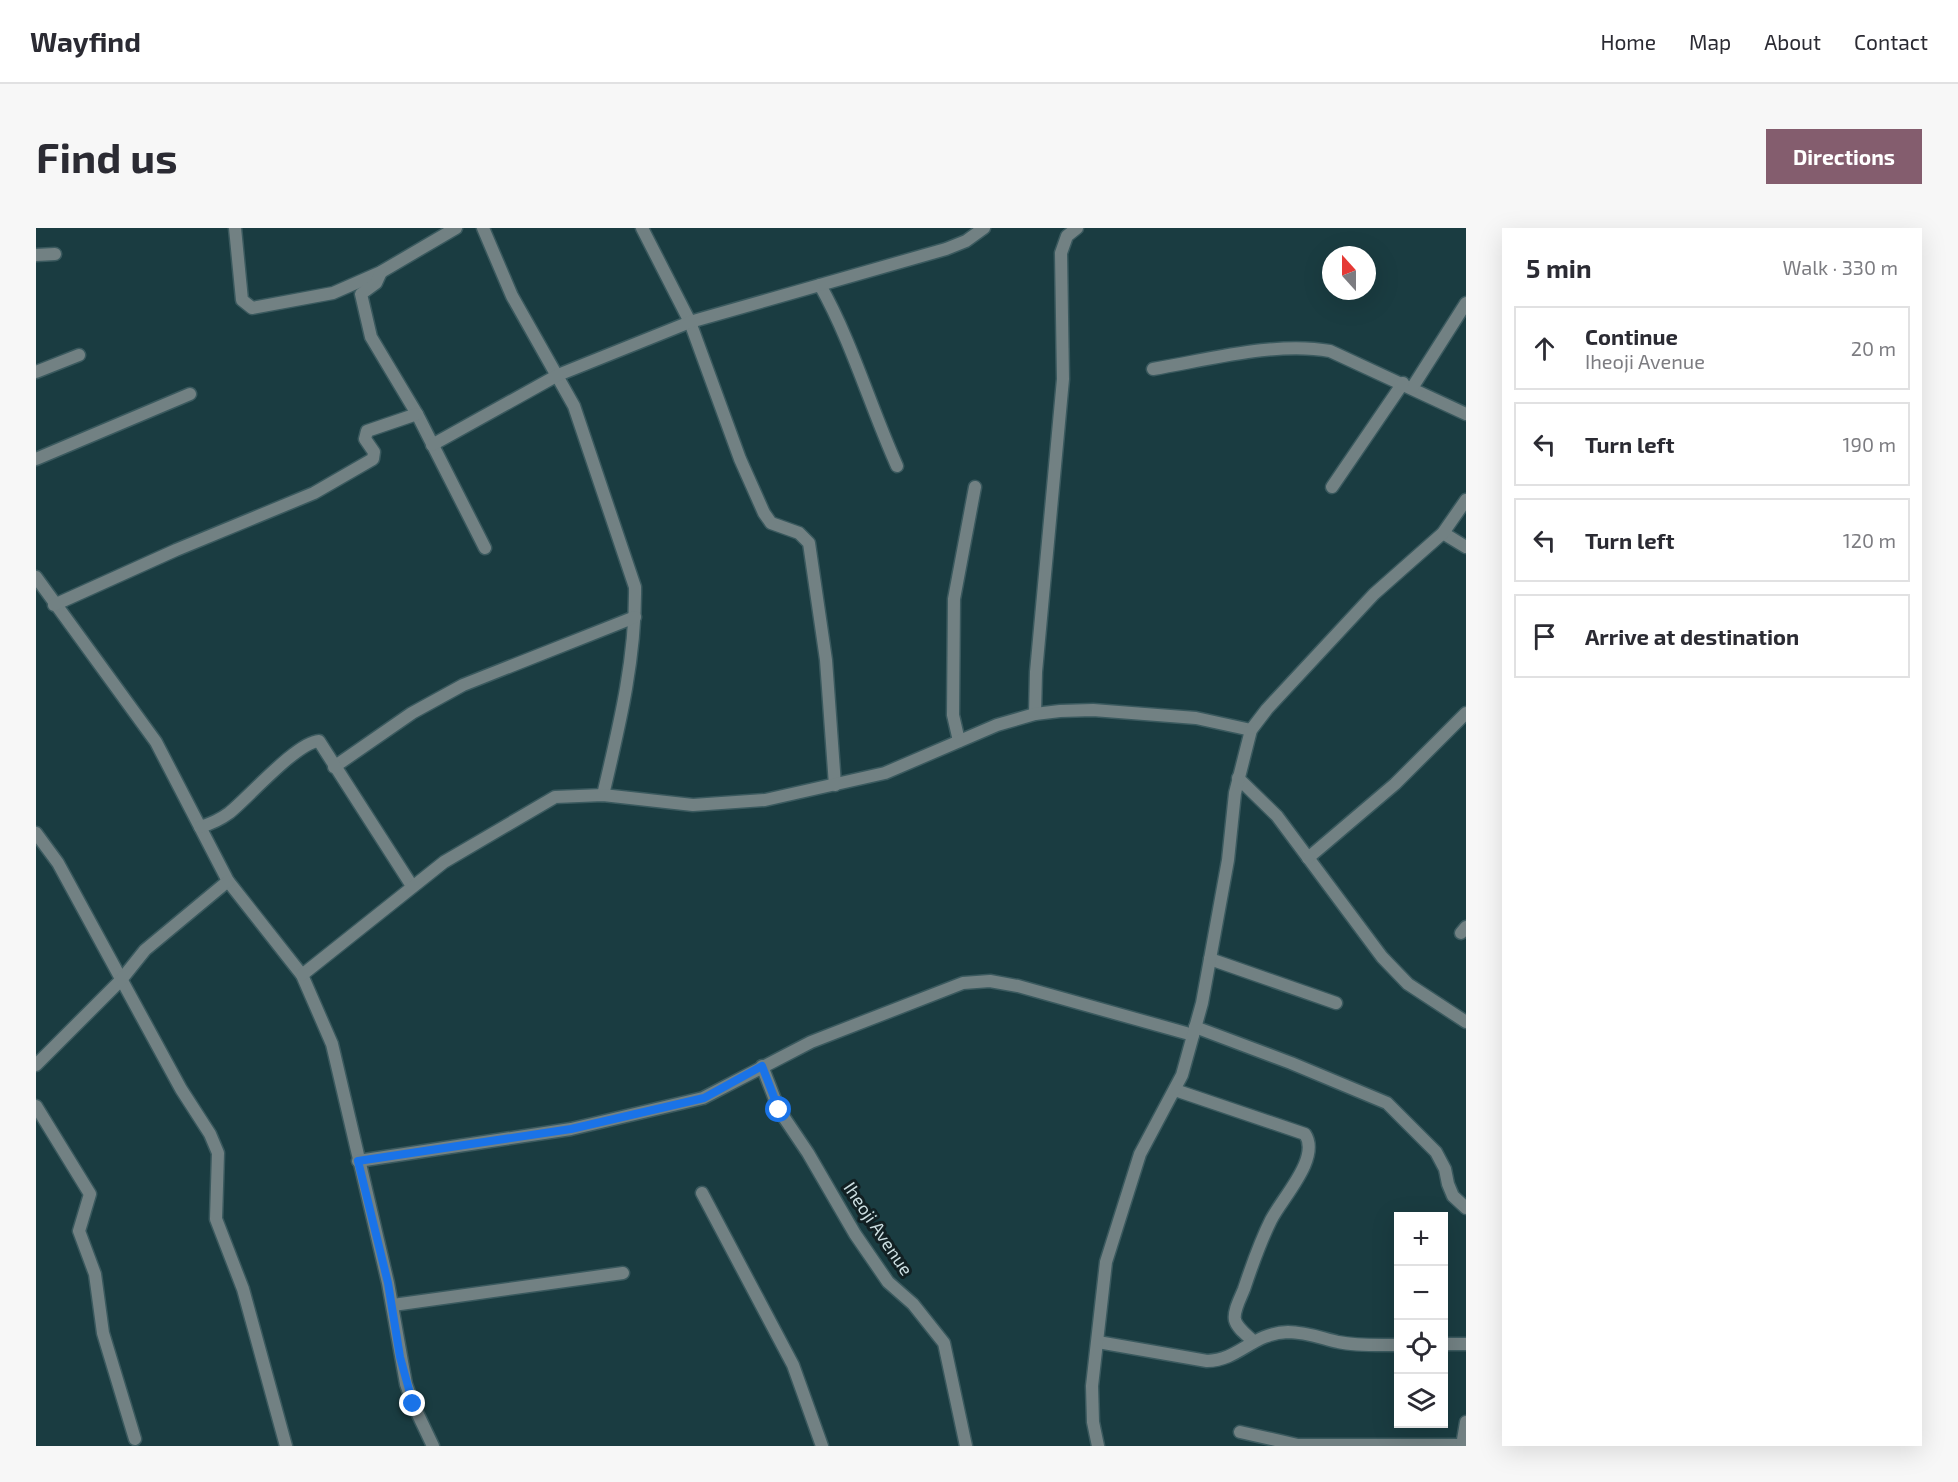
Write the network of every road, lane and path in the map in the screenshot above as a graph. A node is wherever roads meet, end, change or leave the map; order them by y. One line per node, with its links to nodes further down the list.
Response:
1 (235, 228): 9 (street)
2 (456, 228): 9 (street)
3 (483, 228): 16 (street)
4 (642, 228): 12 (street)
5 (984, 228): 10 (street)
6 (1077, 228): 34 (street)
7 (55, 254): 8 (street)
8 (36, 255)
9 (381, 272): 19 (street)
10 (820, 285): 12 (street); 23 (street)
11 (1466, 303): 17 (street)
12 (690, 322): 16 (street); 39 (street)
13 (79, 355): 15 (street)
14 (1153, 369): 17 (street)
15 (36, 372)
16 (558, 375): 21 (street); 32 (street)
17 (1407, 386): 20 (street); 25 (street)
18 (190, 394): 22 (street)
19 (417, 414): 21 (street); 31 (street)
20 (1466, 414)
21 (432, 445): 29 (street)
22 (36, 459)
23 (897, 466)
24 (975, 487): 36 (street)
25 (1332, 488)
26 (1466, 500): 27 (street)
27 (1443, 533): 28 (street); 35 (street)
28 (1466, 547)
29 (485, 548)
30 (36, 577): 31 (street)
31 (54, 605): 41 (street)
32 (635, 617): 37 (street); 40 (street)
33 (1466, 713): 43 (street)
34 (1035, 714): 35 (street); 36 (street)
35 (1251, 730): 38 (street)
36 (959, 741): 39 (street)
37 (334, 766): 41 (street); 45 (street)
38 (1238, 778): 43 (street); 46 (street)
39 (835, 784): 40 (street)
40 (603, 795): 45 (street)
41 (200, 827): 44 (street)
42 (36, 832): 48 (street)
43 (1308, 858): 50 (street)
44 (228, 881): 47 (street); 48 (street)
45 (412, 886): 47 (street)
46 (1210, 959): 49 (street); 51 (street)
47 (302, 975): 56 (street)
48 (121, 980): 52 (street); 69 (street)
49 (1336, 1003)
50 (1466, 1022)
51 (1194, 1031): 53 (street); 54 (street); 58 (street)
52 (36, 1065)
53 (762, 1066): 56 (street); 72 (street, Iheoji Avenue)
54 (1175, 1090): 61 (street); 62 (street)
55 (36, 1106): 68 (street)
56 (358, 1161): 60 (street)
57 (702, 1194): 71 (street)
58 (1466, 1208)
59 (623, 1273): 60 (street)
60 (393, 1305): 70 (street)
61 (1253, 1341): 62 (street); 65 (street)
62 (1098, 1342): 73 (street)
63 (1448, 1344): 64 (street)
64 (1466, 1344)
65 (1394, 1345)
66 (1466, 1422): 74 (street)
67 (1240, 1432): 74 (street)
68 (135, 1439)
69 (286, 1446)
70 (433, 1446)
71 (822, 1446)
72 (966, 1446)
73 (1098, 1446)
74 (1462, 1446)

